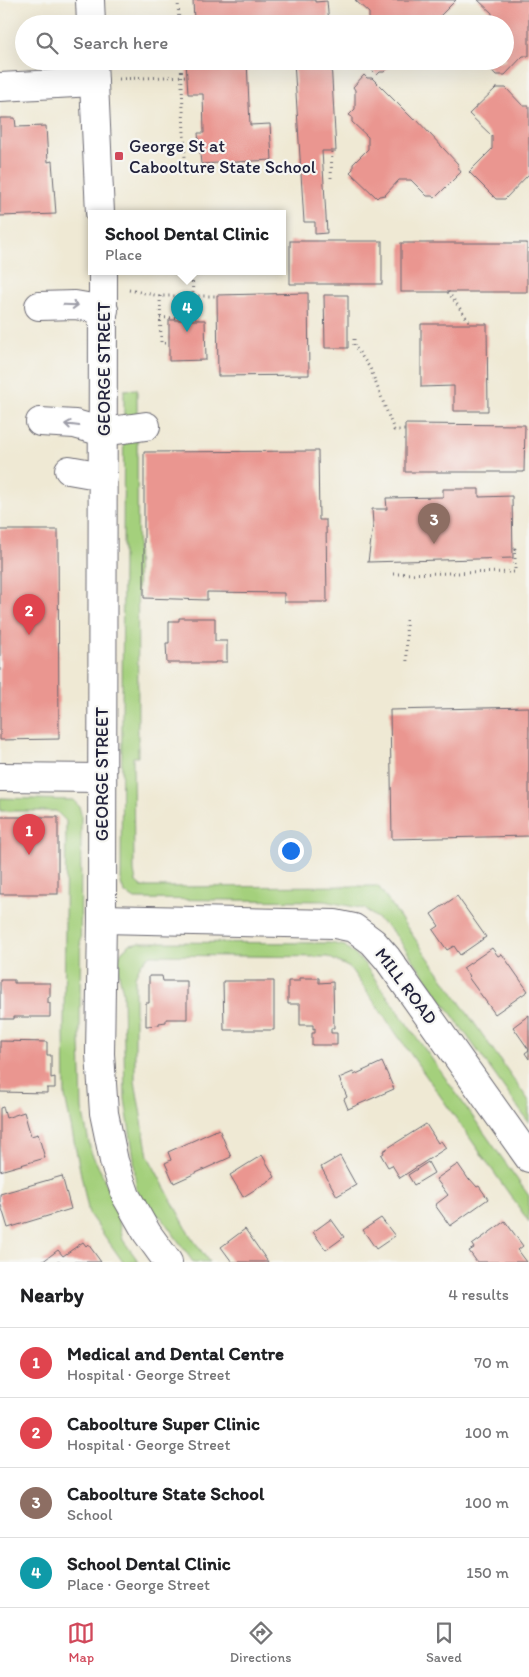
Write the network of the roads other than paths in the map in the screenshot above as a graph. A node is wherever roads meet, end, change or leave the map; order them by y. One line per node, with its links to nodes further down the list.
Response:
1 (90, 0): 2 (street)
2 (91, 15)
3 (102, 74): 4 (street); 5 (street)
4 (0, 87)
5 (100, 210)
6 (103, 275): 8 (street, GEORGE STREET)
7 (38, 306): 8 (street, one-way to 8)
8 (104, 310): 11 (street, GEORGE STREET)
9 (40, 422): 11 (street, one-way to 9)
10 (146, 426): 11 (street)
11 (103, 432): 13 (street, GEORGE STREET)
12 (69, 470): 13 (street)
13 (103, 476): 15 (street, GEORGE STREET)
14 (0, 777): 15 (street)
15 (102, 778): 16 (street, GEORGE STREET)
16 (102, 919): 17 (street, MILL ROAD); 18 (street, GEORGE STREET)
17 (529, 1158)
18 (168, 1262)

